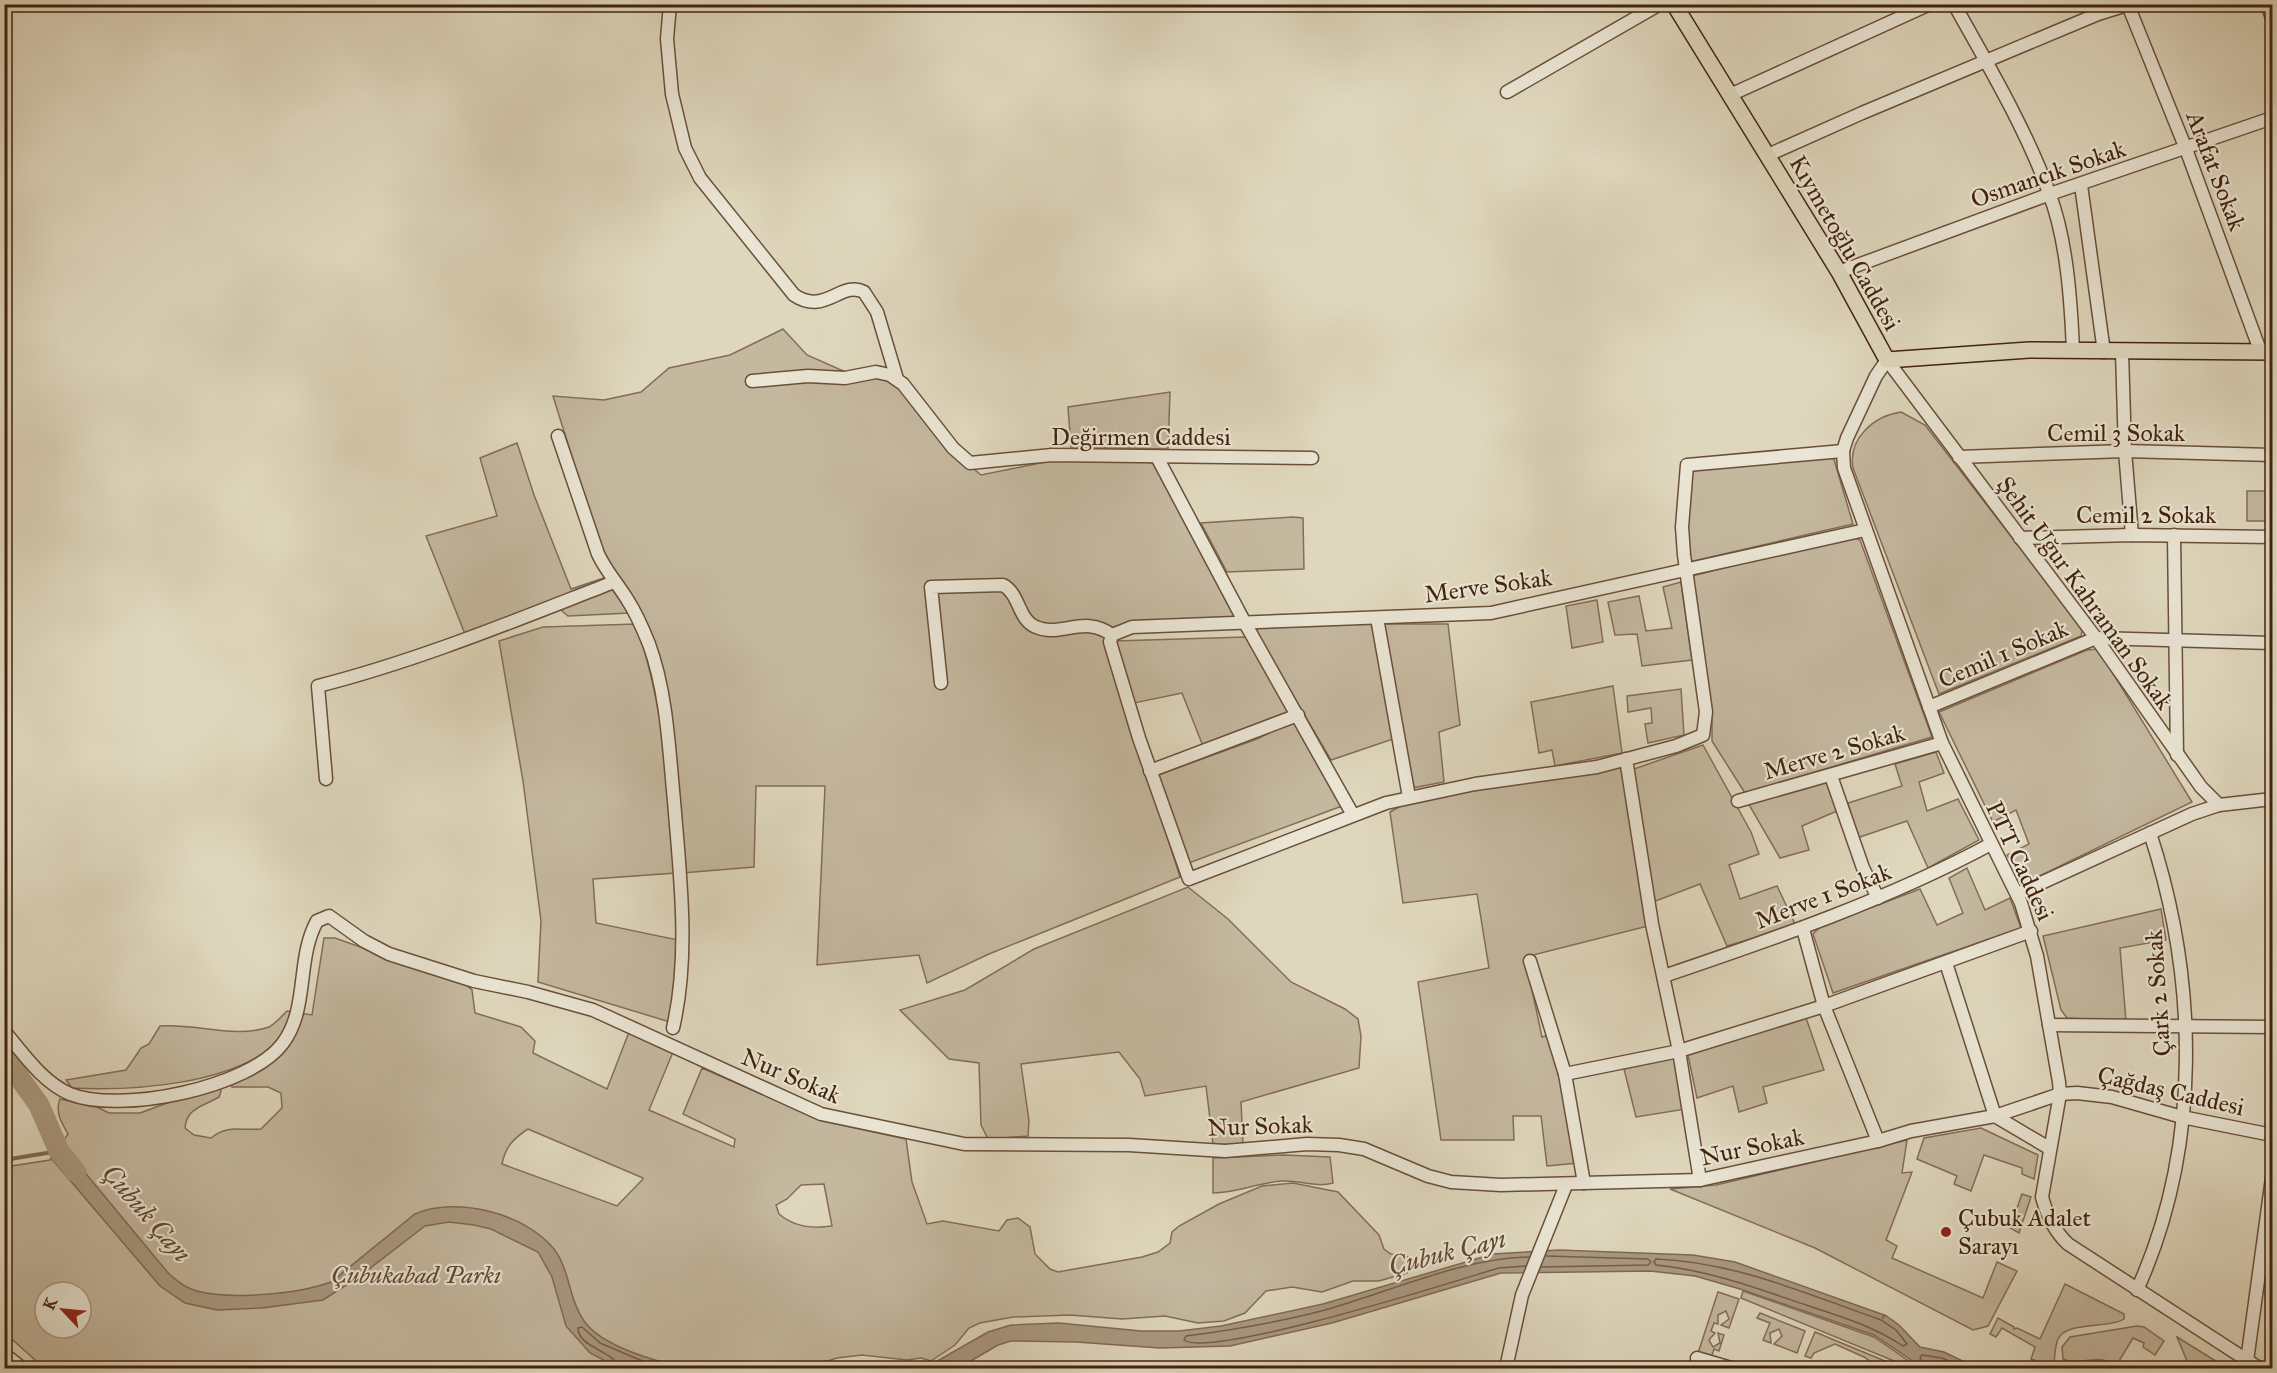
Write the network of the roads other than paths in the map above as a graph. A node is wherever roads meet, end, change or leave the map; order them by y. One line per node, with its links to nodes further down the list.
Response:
1 (670, 4): 24 (street)
2 (1660, 4): 11 (street)
3 (1674, 4): 12 (main road, Kıymetoğlu Caddesi)
4 (1930, 4): 12 (street)
5 (1954, 4): 10 (street)
6 (2267, 4): 9 (street)
7 (2129, 5): 8 (street); 14 (street, Arafat Sokak)
8 (2095, 9): 10 (street)
9 (2272, 18)
10 (1986, 60): 15 (street); 17 (street)
11 (1507, 92)
12 (1731, 95): 15 (main road, Kıymetoğlu Caddesi)
13 (2272, 118): 14 (street, Osmancık Sokak)
14 (2186, 149): 16 (street, Osmancık Sokak); 22 (street, Arafat Sokak)
15 (1768, 155): 18 (main road, Kıymetoğlu Caddesi)
16 (2080, 185): 17 (street, Osmancık Sokak); 20 (street)
17 (2050, 194): 18 (street, Osmancık Sokak); 19 (street)
18 (1839, 272): 23 (main road, Kıymetoğlu Caddesi)
19 (2073, 351): 20 (main road, Kıymetoğlu Caddesi); 23 (main road, Kıymetoğlu Caddesi)
20 (2104, 352): 21 (main road, Kıymetoğlu Caddesi)
21 (2122, 352): 22 (main road, Kıymetoğlu Caddesi); 28 (street)
22 (2267, 352)
23 (1887, 360): 27 (street); 30 (street, Şehit Uğur Kahraman Sokak)
24 (897, 379): 25 (street); 31 (street, Değirmen Caddesi)
25 (752, 381)
26 (558, 436): 39 (street)
27 (1843, 451): 33 (street, PTT Caddesi); 38 (street)
28 (2125, 451): 29 (street, Cemil 3 Sokak); 30 (street, Cemil 3 Sokak); 34 (street)
29 (2272, 455)
30 (1959, 457): 37 (street, Şehit Uğur Kahraman Sokak)
31 (1157, 458): 32 (street, Değirmen Caddesi); 41 (street)
32 (1312, 458)
33 (1865, 530): 38 (street, Merve Sokak); 47 (street, PTT Caddesi)
34 (2132, 535): 35 (street, Cemil 2 Sokak); 37 (street, Cemil 2 Sokak)
35 (2174, 535): 36 (street, Cemil 2 Sokak); 44 (street)
36 (2272, 537)
37 (2020, 538): 43 (street, Şehit Uğur Kahraman Sokak)
38 (1685, 571): 40 (street, Merve Sokak); 51 (street)
39 (615, 582): 54 (street); 72 (street)
40 (1377, 618): 41 (street, Merve Sokak); 55 (street)
41 (1245, 623): 42 (street, Merve Sokak); 48 (street)
42 (1112, 635): 46 (street); 52 (street)
43 (2096, 638): 44 (street, Cemil 1 Sokak); 47 (street, Cemil 1 Sokak); 50 (street, Şehit Uğur Kahraman Sokak)
44 (2176, 639): 45 (street, Cemil 1 Sokak); 50 (street)
45 (2272, 643)
46 (941, 682)
47 (1929, 707): 49 (street, PTT Caddesi)
48 (1298, 715): 52 (street); 59 (street)
49 (1942, 743): 53 (street, Merve 2 Sokak); 61 (street, PTT Caddesi)
50 (2177, 756): 58 (street, Şehit Uğur Kahraman Sokak)
51 (1626, 759): 55 (street); 68 (street)
52 (1150, 771): 59 (street)
53 (1831, 776): 57 (street, Merve 2 Sokak); 63 (street)
54 (326, 779)
55 (1409, 797): 59 (street)
56 (2272, 799): 58 (street)
57 (1738, 801)
58 (2219, 805): 60 (street)
59 (1353, 815)
60 (2150, 833): 62 (street); 73 (street, Çark 2 Sokak)
61 (1991, 844): 62 (street, PTT Caddesi); 63 (street, Merve 1 Sokak)
62 (2017, 894): 65 (street, PTT Caddesi)
63 (1878, 898): 64 (street, Merve 1 Sokak)
64 (1803, 929): 68 (street, Merve 1 Sokak); 69 (street)
65 (2031, 931): 67 (street); 70 (street, PTT Caddesi)
66 (1530, 961): 76 (street)
67 (1946, 963): 69 (street); 78 (street)
68 (1664, 976): 75 (street)
69 (1824, 1006): 75 (street); 81 (street)
70 (2049, 1025): 73 (street); 77 (street, PTT Caddesi)
71 (2272, 1027): 73 (street)
72 (673, 1028)
73 (2187, 1028): 79 (street, Çark 2 Sokak)
74 (4, 1031): 86 (street, Nur Sokak)
75 (1679, 1051): 76 (street); 84 (street)
76 (1565, 1074): 85 (street)
77 (2060, 1094): 78 (street, Nur Sokak); 79 (street, Çağdaş Caddesi); 82 (street, PTT Caddesi)
78 (1995, 1116): 81 (street, Nur Sokak); 82 (street)
79 (2182, 1117): 80 (street, Çağdaş Caddesi); 87 (street, Çark 2 Sokak)
80 (2272, 1135)
81 (1878, 1141): 84 (street, Nur Sokak)
82 (2049, 1148): 87 (street, PTT Caddesi)
83 (2272, 1178): 90 (street)
84 (1700, 1180): 85 (street, Nur Sokak)
85 (1584, 1183): 86 (street, Nur Sokak)
86 (1566, 1185): 92 (street)
87 (2137, 1290): 90 (street, PTT Caddesi)
88 (4, 1354): 91 (street)
89 (1697, 1358): 93 (street)
90 (2247, 1361): 94 (street, PTT Caddesi)
91 (22, 1368)
92 (1506, 1368)
93 (1731, 1368)
94 (2259, 1368)

